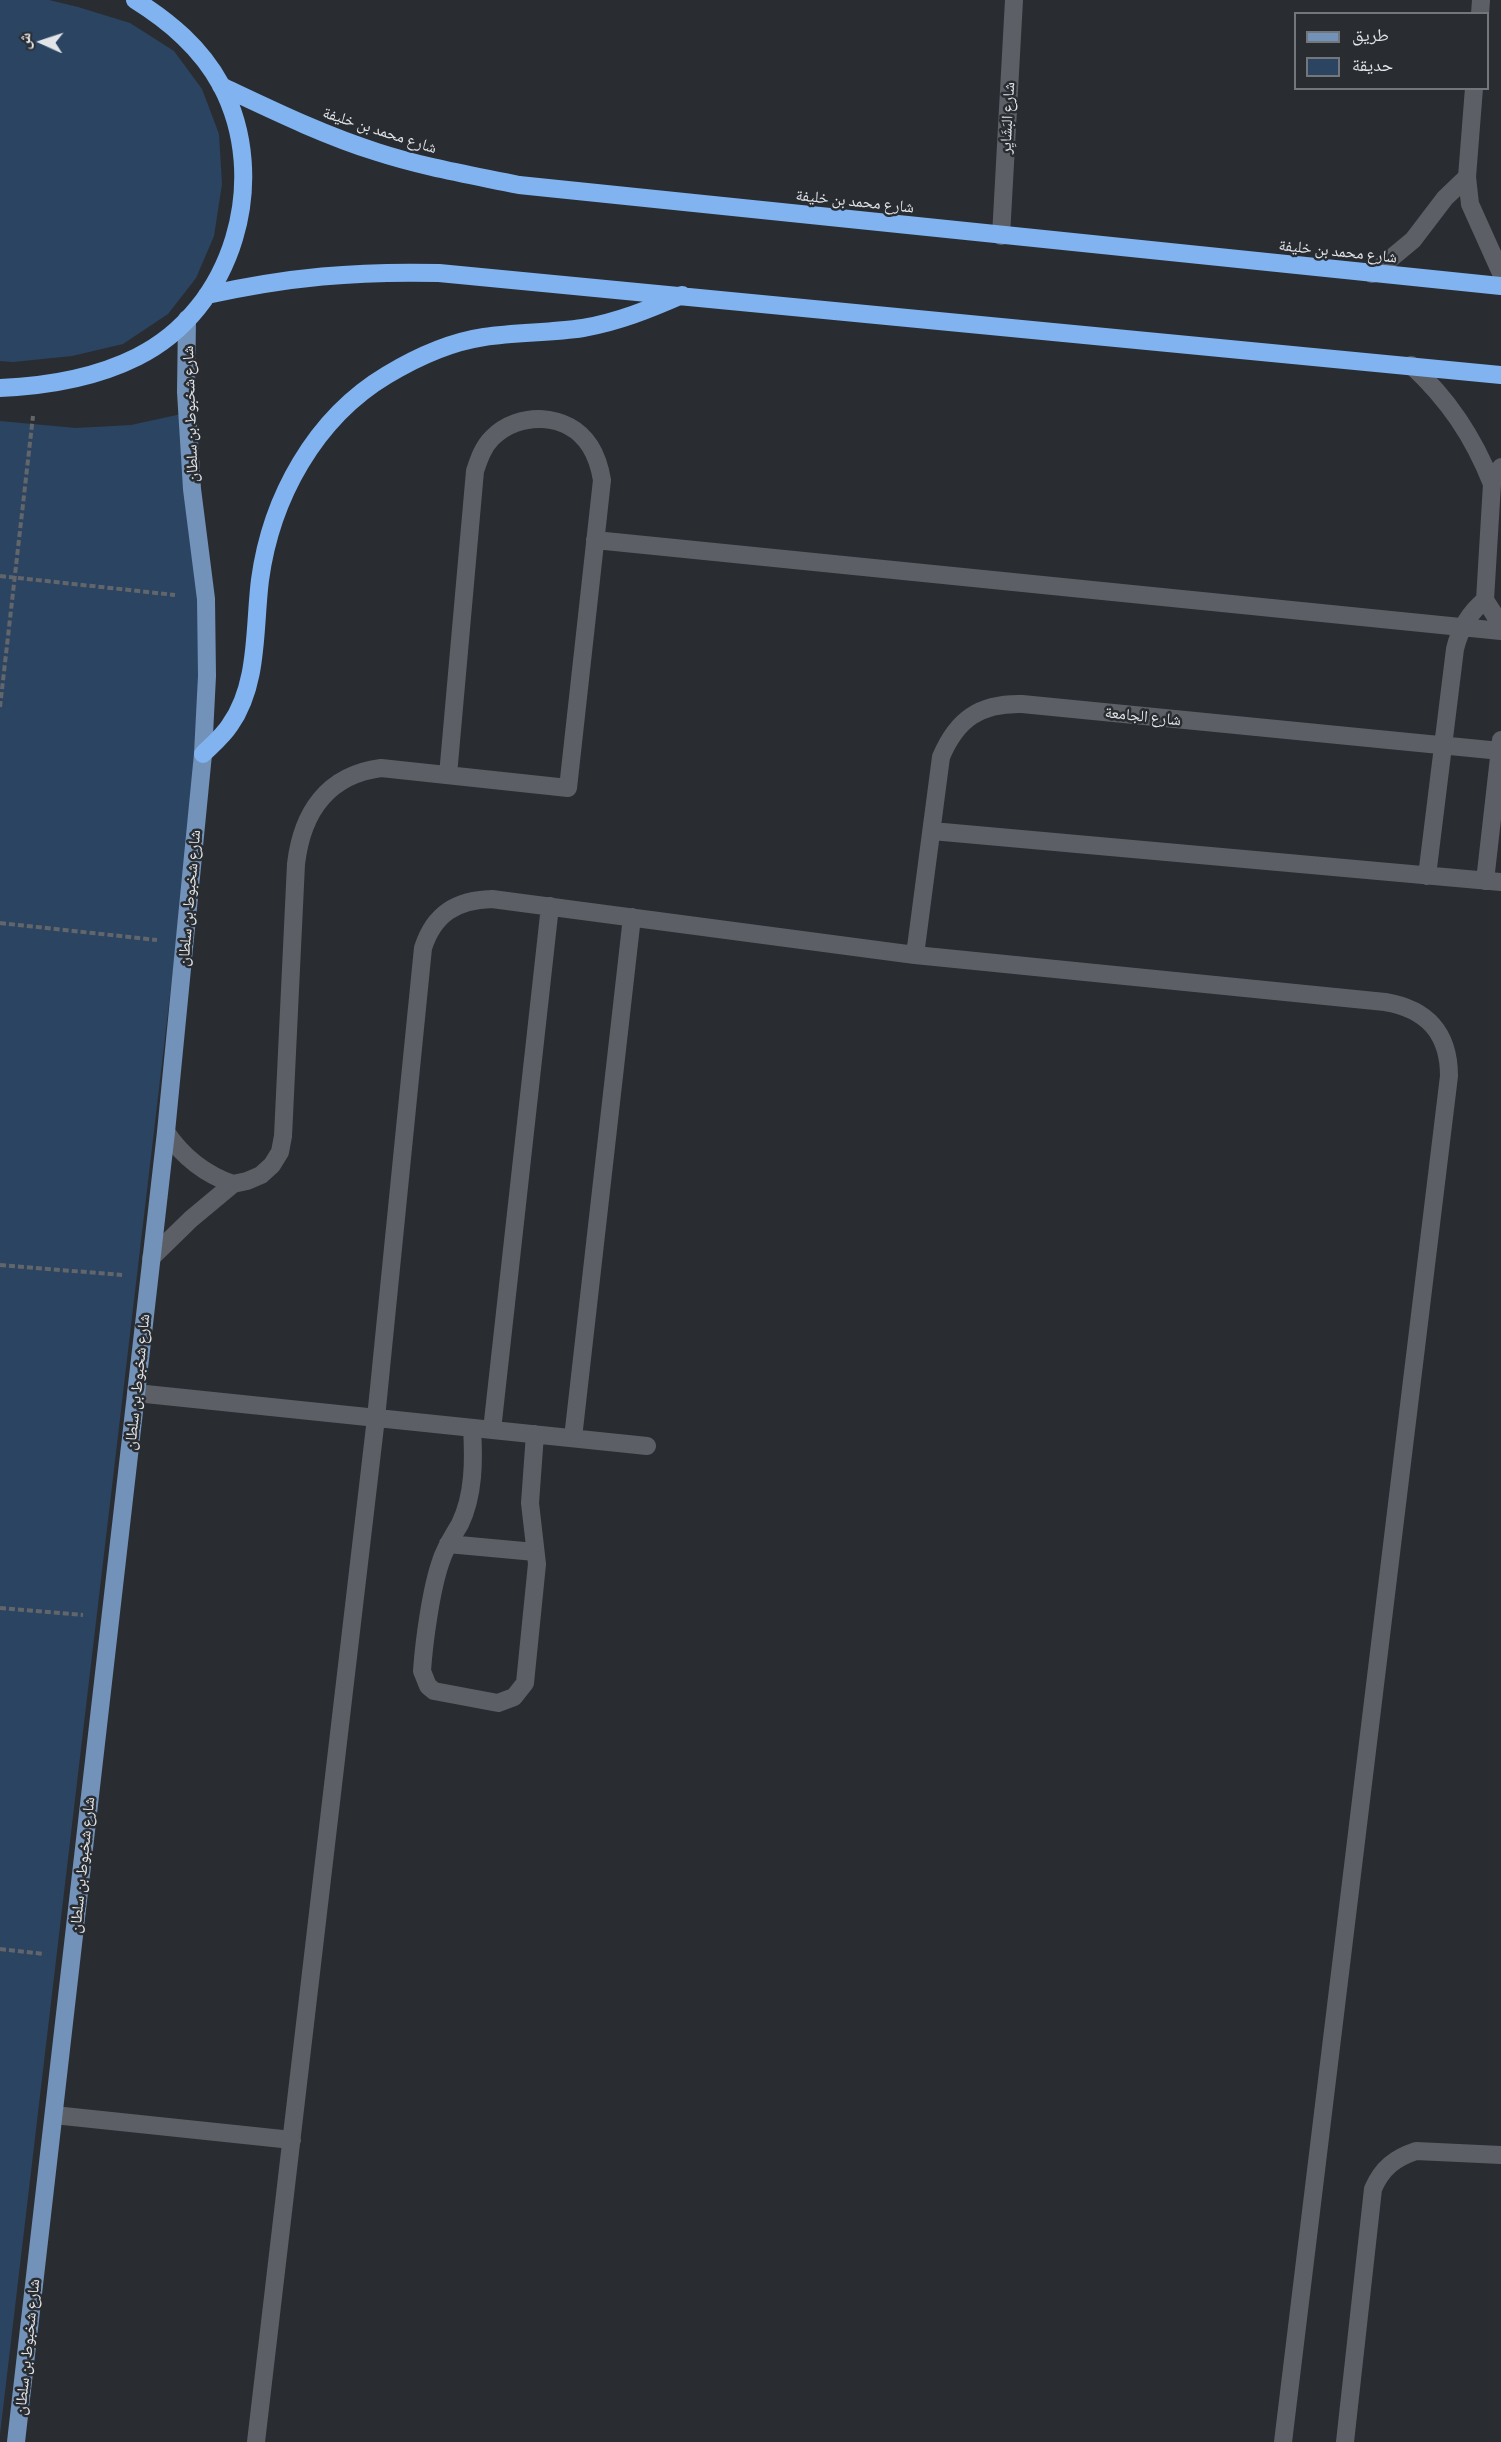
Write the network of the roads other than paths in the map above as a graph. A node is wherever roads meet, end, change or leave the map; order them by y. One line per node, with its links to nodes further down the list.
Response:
1 (135, 0): 3 (highway)
2 (1014, 0): 6 (street, شارع البَشَايِر)
3 (221, 86): 6 (highway, شارع محمد بن خليفة); 11 (highway)
4 (1474, 90): 5 (street)
5 (1467, 177): 7 (street); 8 (street)
6 (1000, 236): 8 (highway, شارع محمد بن خليفة)
7 (1501, 273)
8 (1372, 274): 9 (highway, شارع محمد بن خليفة)
9 (1501, 286)
10 (683, 294): 11 (highway); 13 (highway); 25 (highway)
11 (207, 295): 12 (highway)
12 (187, 319): 15 (highway); 25 (main road, شارع شخبوط بن سلطان)
13 (1411, 365): 14 (highway); 17 (street)
14 (1501, 375)
15 (0, 388)
16 (1501, 467): 17 (street)
17 (1492, 484): 19 (street)
18 (595, 540): 21 (street); 26 (street); 26 (street)
19 (1485, 600): 20 (street); 21 (street)
20 (1501, 625)
21 (1461, 627): 22 (street); 23 (street)
22 (1501, 631)
23 (1443, 745): 24 (street, شارع الجامعة); 27 (street, شارع الجامعة); 28 (street)
24 (1501, 747): 29 (street, شارع الجامعة)
25 (202, 754): 33 (main road, شارع شخبوط بن سلطان)
26 (448, 775): 34 (street)
27 (932, 831): 28 (street, شارع الجامعة); 32 (street, شارع الجامعة)
28 (1427, 876): 29 (street, شارع الجامعة)
29 (1493, 882)
30 (550, 906): 31 (street); 37 (street); 39 (street)
31 (632, 917): 32 (street); 41 (street)
32 (915, 955): 50 (street)
33 (166, 1132): 34 (street); 35 (main road, شارع شخبوط بن سلطان)
34 (233, 1184): 35 (street)
35 (151, 1258): 36 (main road, شارع شخبوط بن سلطان)
36 (136, 1393): 37 (street); 45 (main road, شارع شخبوط بن سلطان)
37 (376, 1418): 38 (street); 46 (street)
38 (472, 1428): 39 (street); 43 (street)
39 (492, 1430): 40 (street)
40 (535, 1434): 41 (street); 44 (street)
41 (573, 1438): 42 (street)
42 (647, 1446)
43 (448, 1544): 44 (street); 44 (street)
44 (536, 1552)
45 (54, 2115): 46 (street); 48 (main road, شارع شخبوط بن سلطان)
46 (292, 2140): 49 (street)
47 (1501, 2155): 51 (street)
48 (16, 2442)
49 (256, 2442)
50 (1283, 2442)
51 (1345, 2442)

